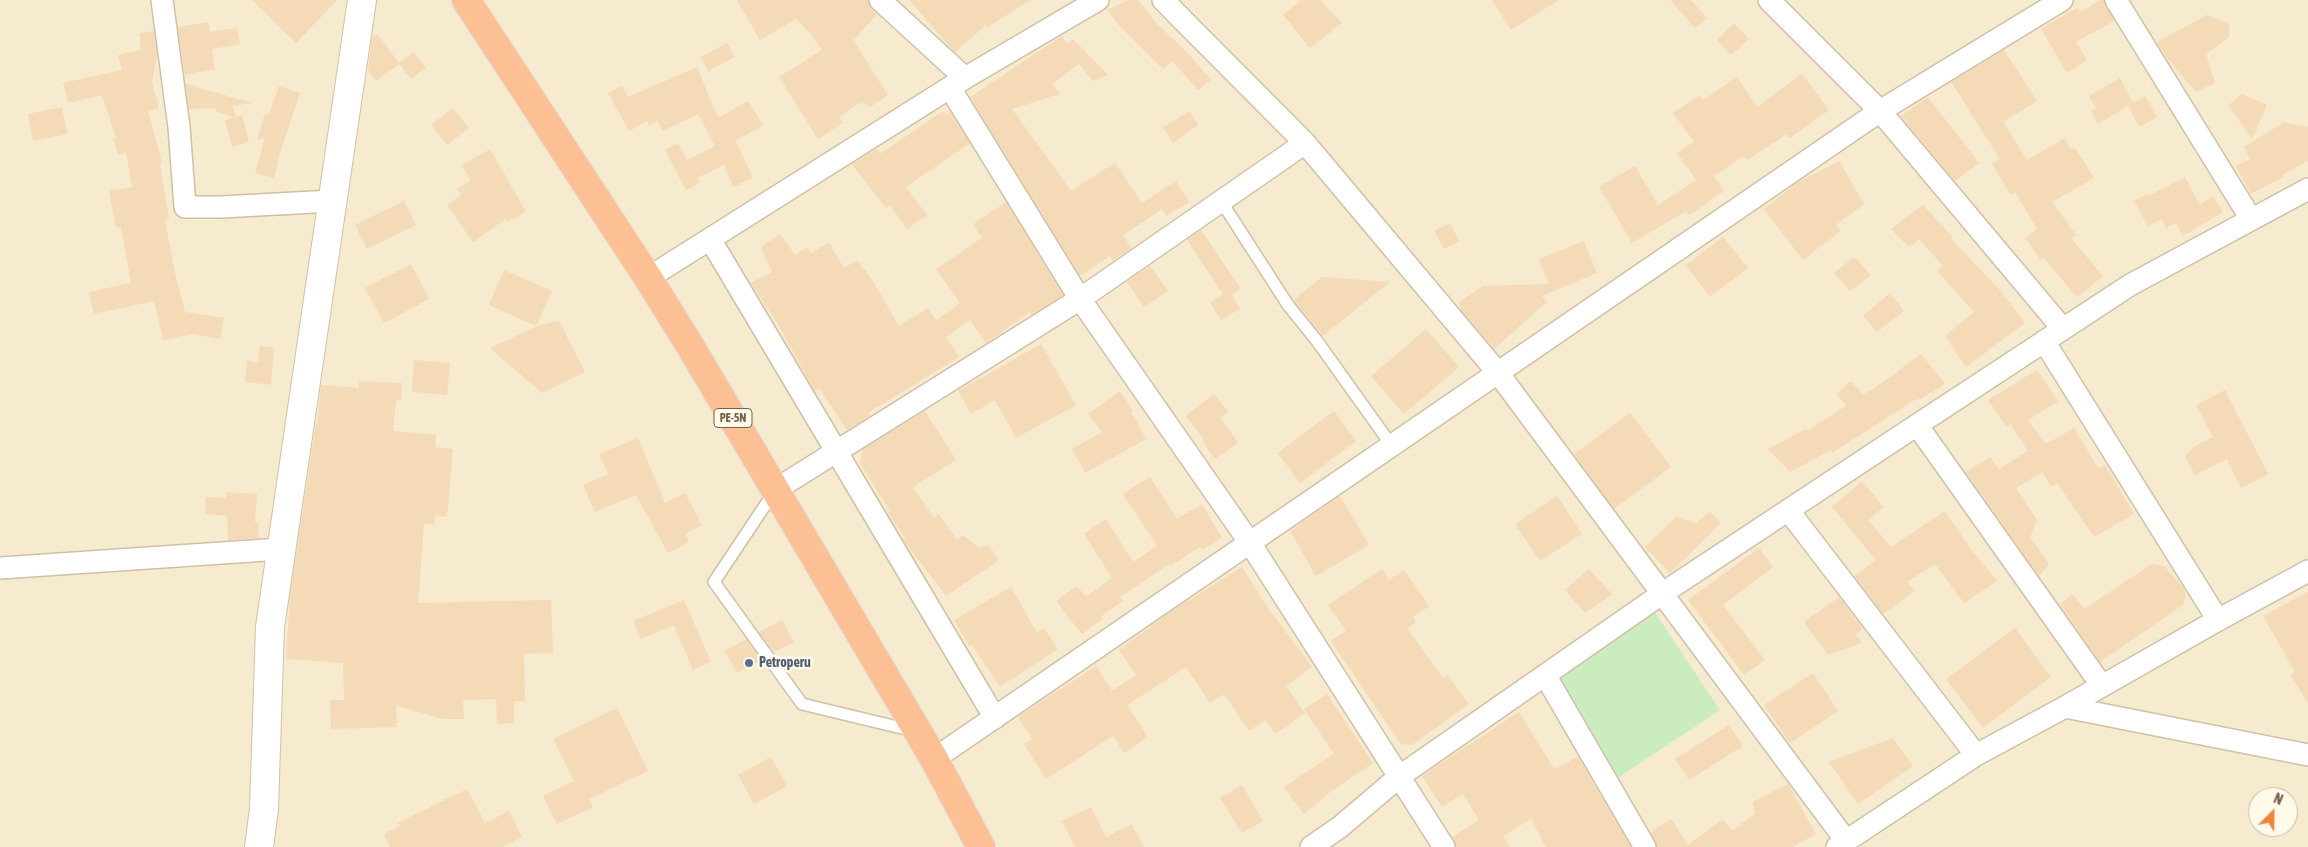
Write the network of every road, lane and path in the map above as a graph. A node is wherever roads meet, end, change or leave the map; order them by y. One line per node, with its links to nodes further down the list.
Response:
1 (162, 0): 14 (street)
2 (362, 0): 14 (street)
3 (466, 0): 18 (highway, PE-5N)
4 (880, 0): 10 (street)
5 (1098, 0): 10 (street)
6 (1163, 0): 12 (street)
7 (1769, 0): 11 (street)
8 (2062, 0): 11 (street)
9 (2116, 0): 16 (street)
10 (957, 83): 17 (street); 19 (street)
11 (1880, 112): 20 (street); 22 (street)
12 (1305, 143): 15 (street); 22 (street)
13 (2308, 188): 16 (street)
14 (332, 201): 29 (street)
15 (1221, 201): 19 (street); 24 (lane)
16 (2252, 219): 20 (street)
17 (710, 239): 18 (street); 25 (street)
18 (648, 278): 26 (highway, PE-5N)
19 (1080, 299): 25 (street); 28 (street)
20 (2063, 329): 21 (street)
21 (2044, 341): 23 (street); 33 (street)
22 (1498, 373): 24 (street); 32 (street)
23 (1917, 425): 27 (street); 35 (street)
24 (1392, 446): 28 (street)
25 (836, 452): 26 (street); 37 (street)
26 (775, 490): 38 (highway, PE-5N); 38 (lane)
27 (1788, 510): 32 (street); 39 (street)
28 (1250, 543): 37 (street); 42 (street)
29 (281, 549): 30 (street); 44 (street)
30 (0, 568)
31 (2308, 572): 33 (street)
32 (1663, 593): 34 (street); 43 (street)
33 (2218, 620): 35 (street)
34 (1545, 674): 42 (street); 48 (street)
35 (2102, 686): 36 (street)
36 (2065, 708): 39 (street); 40 (street)
37 (995, 718): 41 (street)
38 (918, 732): 41 (highway, PE-5N)
39 (1976, 755): 43 (street)
40 (2308, 755)
41 (934, 759): 45 (highway, PE-5N)
42 (1400, 776): 46 (street); 47 (street)
43 (1842, 844)
44 (259, 847)
45 (981, 847)
46 (1311, 847)
47 (1444, 847)
48 (1645, 847)

